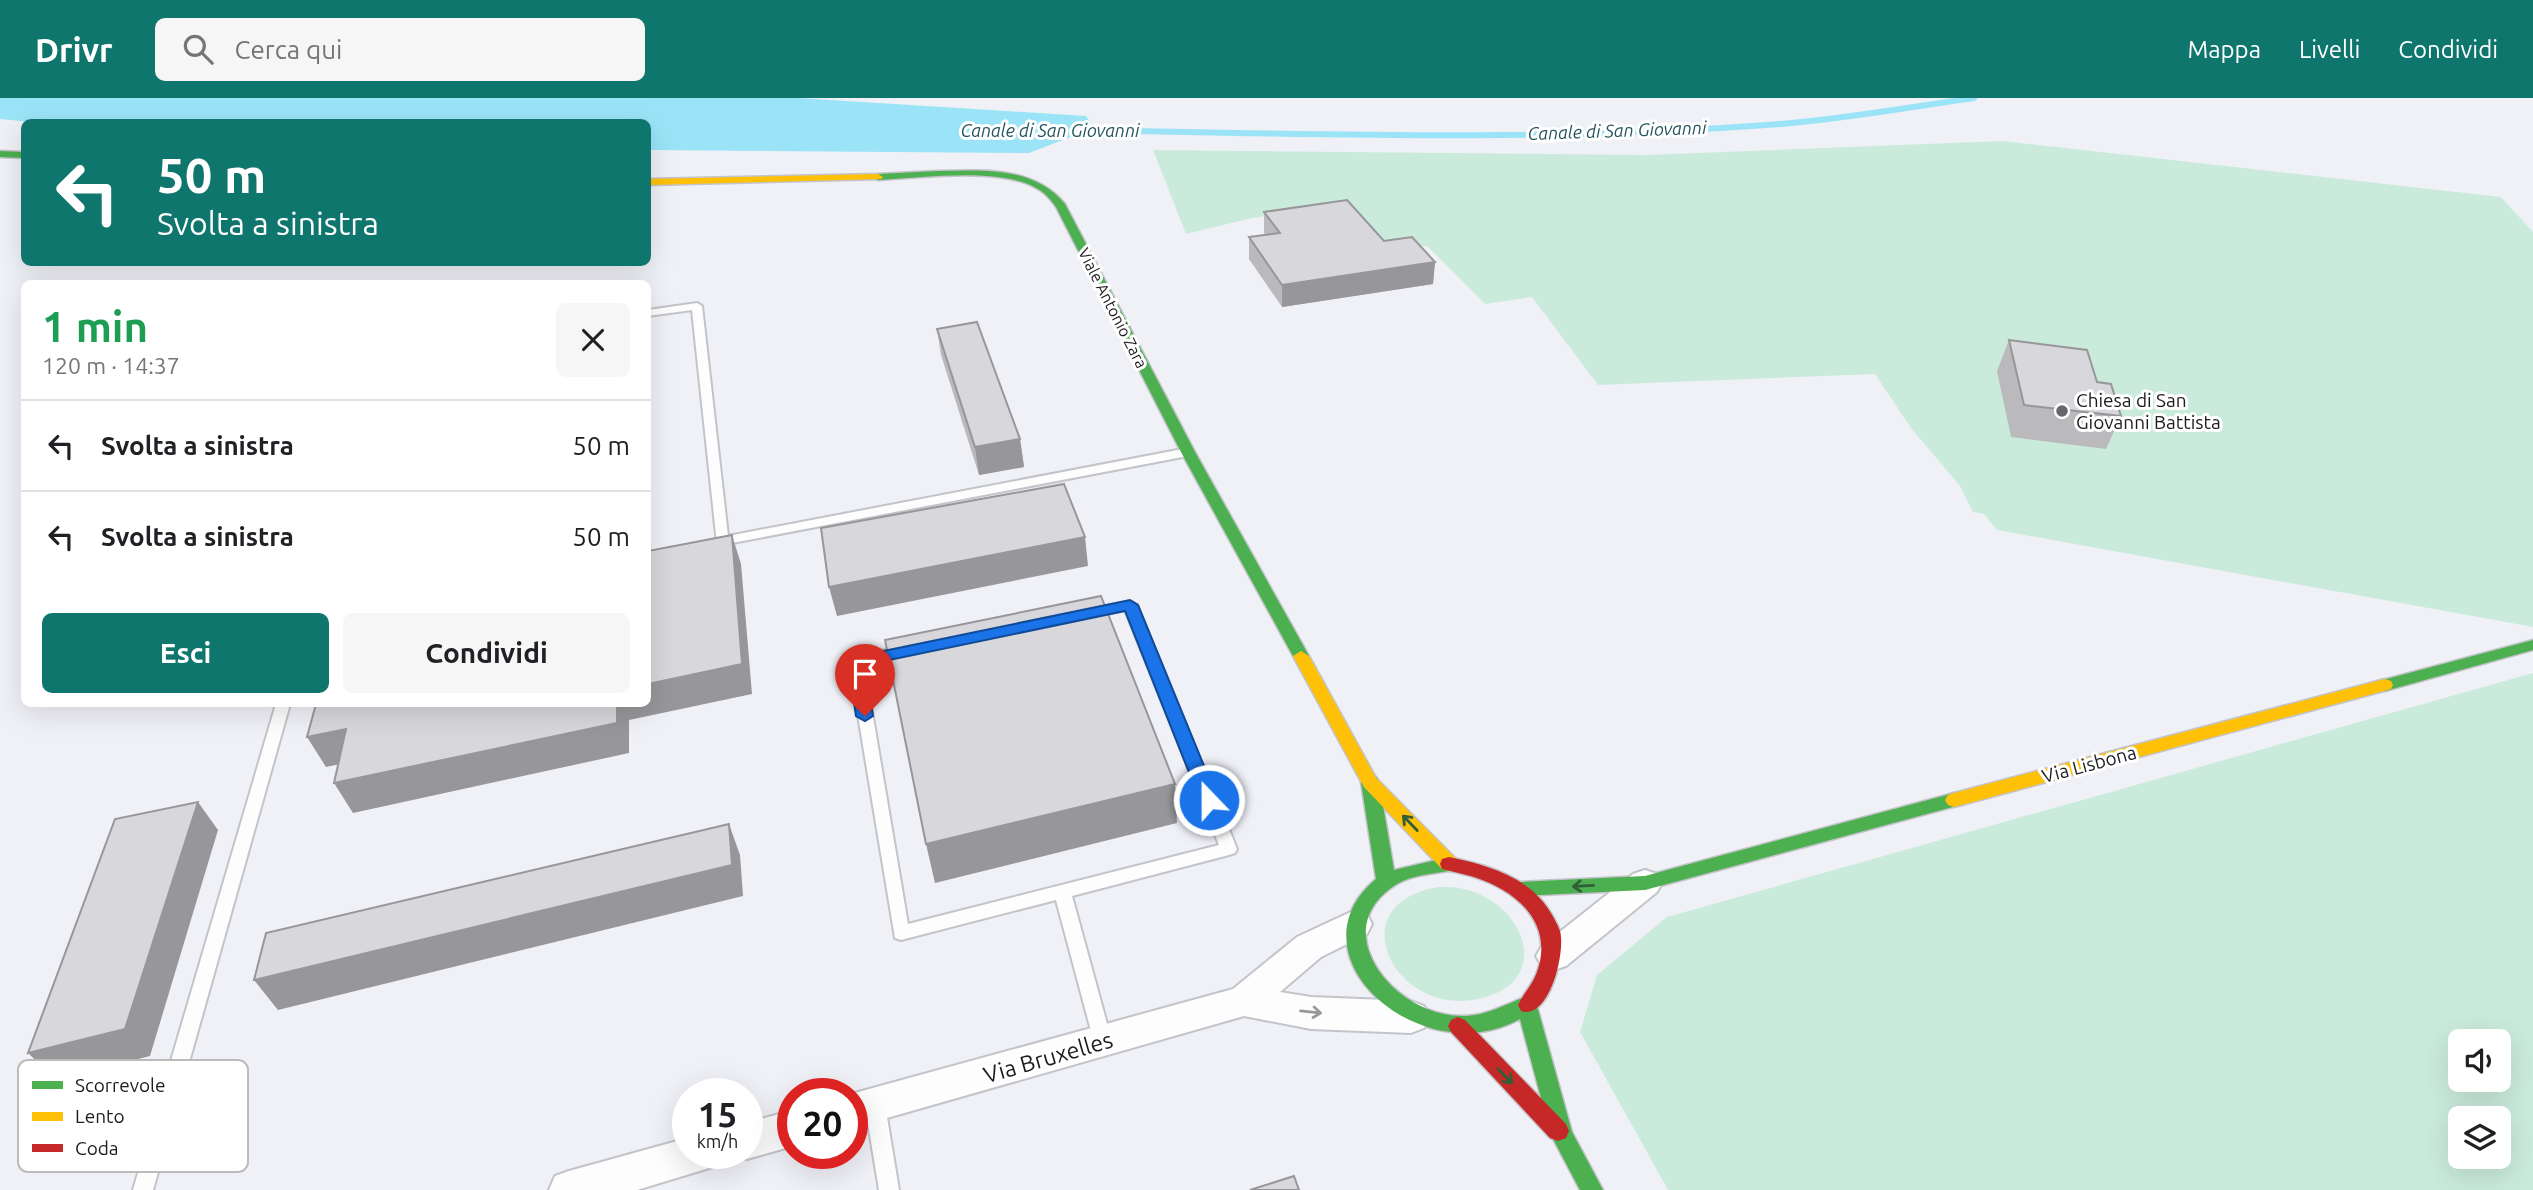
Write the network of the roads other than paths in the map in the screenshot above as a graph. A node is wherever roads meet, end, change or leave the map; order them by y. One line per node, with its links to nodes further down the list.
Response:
1 (0, 154): 2 (main road)
2 (21, 155)
3 (651, 183): 5 (main road, Viale Antonio Zara)
4 (651, 313): 5 (lane)
5 (1188, 452): 10 (main road, Viale Antonio Zara)
6 (1075, 616): 15 (lane)
7 (2533, 645): 13 (main road, Via Lisbona)
8 (925, 647): 15 (lane)
9 (282, 707): 23 (lane)
10 (1370, 782): 11 (main road, Viale Antonio Zara, one-way to 10); 12 (main road, Viale Antonio Zara)
11 (1449, 864): 12 (main road); 14 (main road)
12 (1386, 880): 16 (main road)
13 (1645, 883): 14 (main road, Via Lisbona, one-way to 14); 17 (street, Via Lisbona)
14 (1520, 889): 17 (main road)
15 (1062, 892): 22 (lane)
16 (1355, 924): 18 (street, Via Bruxelles); 20 (main road)
17 (1554, 956): 19 (main road)
18 (1244, 1001): 20 (street, Via Bruxelles, one-way to 20); 22 (street, Via Bruxelles)
19 (1527, 1006): 21 (main road); 26 (main road)
20 (1418, 1018): 21 (main road)
21 (1458, 1026): 26 (main road, one-way to 26)
22 (1103, 1042): 24 (street, Via Bruxelles)
23 (180, 1060)
24 (868, 1107)
25 (868, 1121): 31 (lane)
26 (1562, 1135): 32 (main road)
27 (672, 1161): 30 (street)
28 (148, 1172): 29 (lane)
29 (143, 1190)
30 (569, 1190)
31 (889, 1190)
32 (1592, 1190)

